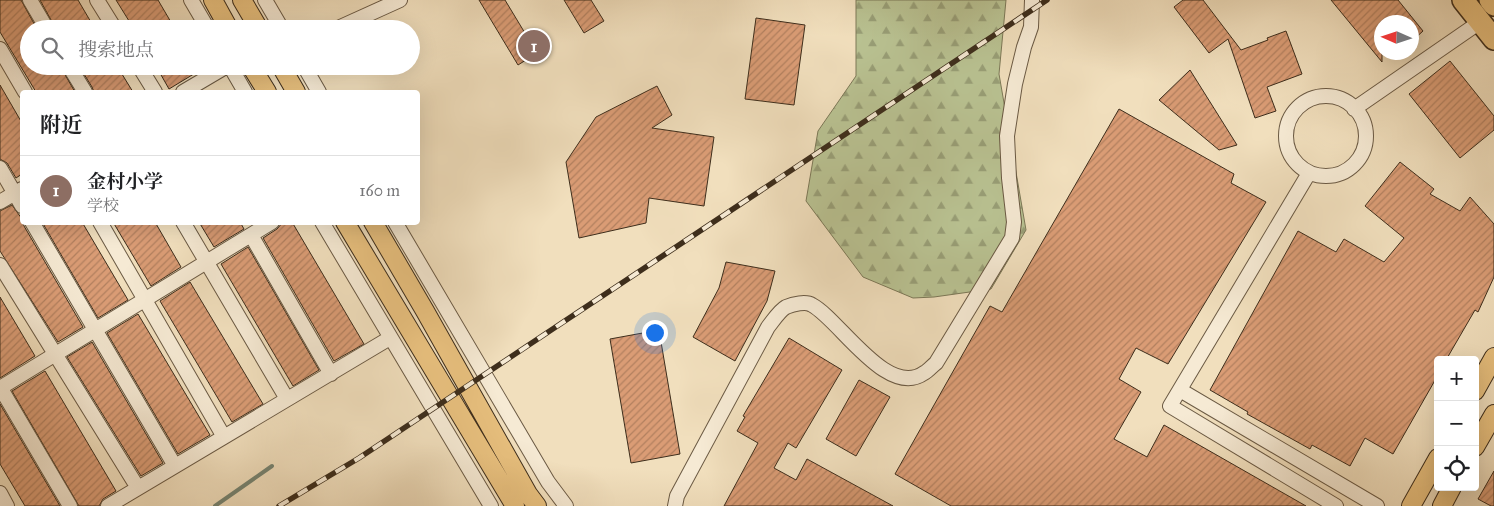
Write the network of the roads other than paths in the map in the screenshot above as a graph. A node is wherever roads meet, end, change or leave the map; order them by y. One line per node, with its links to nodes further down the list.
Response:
1 (30, 0): 12 (street)
2 (97, 0): 13 (street)
3 (192, 0): 14 (street)
4 (213, 0): 15 (main road)
5 (242, 0): 16 (main road)
6 (265, 0): 17 (street)
7 (400, 0): 18 (street)
8 (1032, 0): 78 (street)
9 (1463, 0): 19 (highway)
10 (1490, 0): 11 (highway)
11 (1494, 5)
12 (42, 20)
13 (109, 20)
14 (203, 20)
15 (224, 20)
16 (254, 20)
17 (277, 20)
18 (356, 20)
19 (1480, 22): 20 (highway); 37 (street)
20 (1494, 39)
21 (0, 49): 29 (street)
22 (75, 75): 30 (street)
23 (145, 75): 31 (street)
24 (212, 75): 32 (street)
25 (234, 75): 33 (street)
26 (257, 75): 34 (main road)
27 (286, 75): 35 (main road)
28 (309, 75): 36 (street)
29 (24, 90)
30 (84, 90)
31 (154, 90)
32 (186, 90)
33 (244, 90)
34 (266, 90)
35 (295, 90)
36 (318, 90)
37 (1354, 109): 39 (street); 39 (street)
38 (0, 168): 40 (street)
39 (1309, 173): 61 (street)
40 (19, 191): 41 (street)
41 (0, 202)
42 (34, 225): 54 (street)
43 (102, 225): 53 (street)
44 (185, 225): 51 (street)
45 (267, 225): 50 (street)
46 (324, 225): 55 (street)
47 (347, 225): 75 (main road)
48 (375, 225): 76 (main road)
49 (397, 225): 77 (street)
50 (251, 235): 51 (street); 58 (street)
51 (206, 262): 53 (street); 62 (street)
52 (0, 265): 56 (street)
53 (144, 300): 54 (street); 64 (street)
54 (95, 330): 56 (street); 67 (street)
55 (390, 338): 58 (street); 74 (street)
56 (55, 354): 60 (street); 68 (street)
57 (1494, 357): 59 (main road)
58 (330, 374): 62 (street)
59 (1479, 384)
60 (0, 388): 72 (street)
61 (1180, 390): 79 (street); 80 (street)
62 (288, 399): 64 (street)
63 (1494, 414): 65 (main road)
64 (224, 437): 67 (street)
65 (1476, 446)
66 (1434, 465): 81 (main road)
67 (175, 466): 68 (street)
68 (138, 488): 73 (street)
69 (1450, 491): 82 (main road)
70 (0, 493): 71 (street)
71 (7, 506)
72 (70, 506)
73 (108, 506)
74 (491, 506)
75 (515, 506)
76 (537, 506)
77 (566, 506)
78 (674, 506)
79 (1336, 506)
80 (1377, 506)
81 (1411, 506)
82 (1442, 506)

